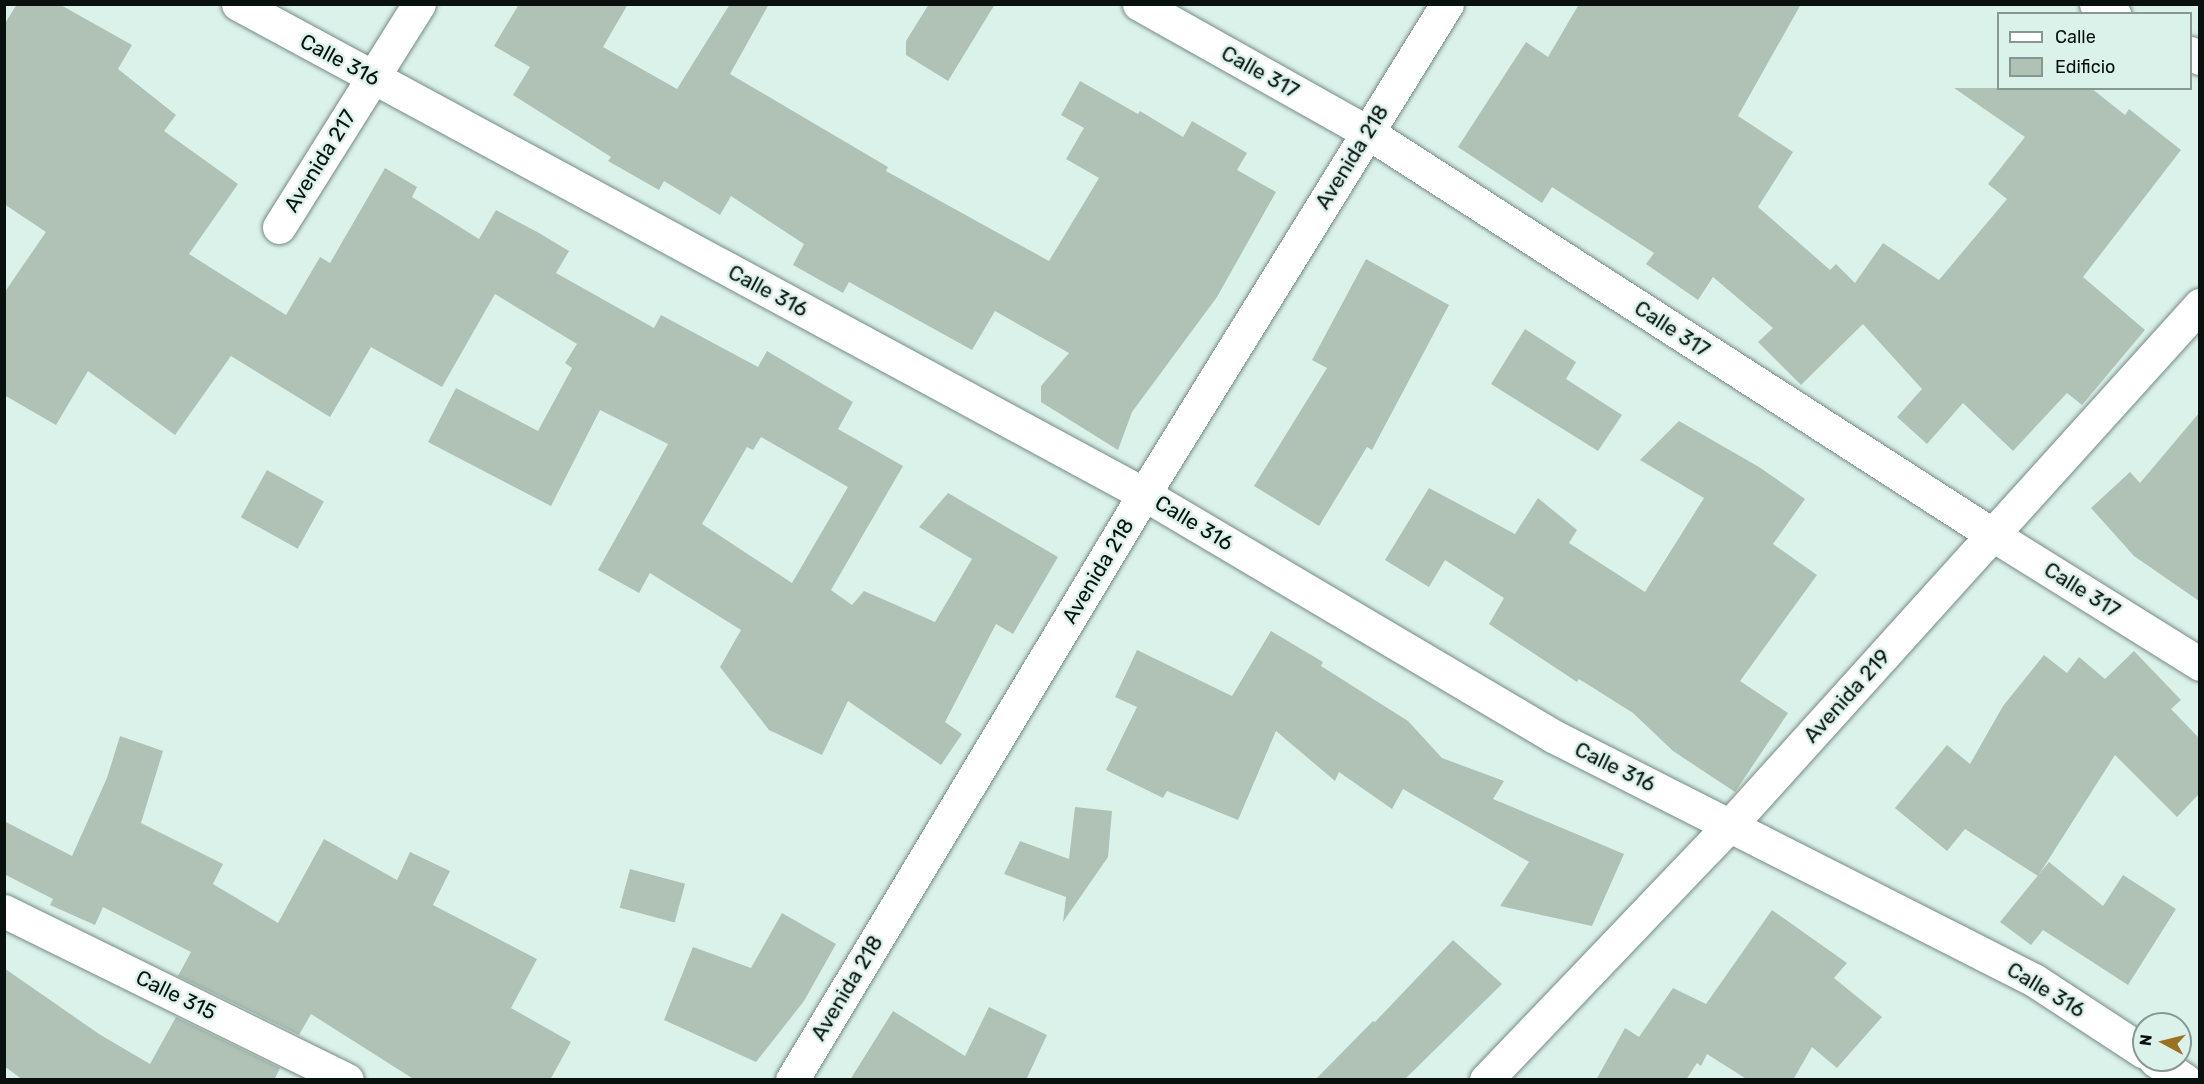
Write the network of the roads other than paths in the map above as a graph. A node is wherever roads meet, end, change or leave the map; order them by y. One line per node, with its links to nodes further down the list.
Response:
1 (238, 4): 7 (street, Calle 316)
2 (419, 4): 7 (street, Avenida 217)
3 (1139, 4): 8 (street, Calle 317)
4 (1447, 4): 8 (street, Avenida 218)
5 (2096, 4): 6 (street)
6 (2110, 12)
7 (372, 77): 9 (street, Avenida 217); 11 (street, Calle 316)
8 (1366, 132): 11 (street, Avenida 218); 12 (street, Calle 317)
9 (279, 227)
10 (2199, 304): 12 (street, Avenida 219)
11 (1144, 494): 14 (street, Calle 316); 18 (street, Avenida 218)
12 (1993, 535): 13 (street, Calle 317); 14 (street, Avenida 219)
13 (2199, 664)
14 (1731, 824): 16 (street, Calle 316); 19 (street, Avenida 219)
15 (4, 911): 17 (street, Calle 315)
16 (2132, 1044)
17 (347, 1080)
18 (792, 1080)
19 (1486, 1080)

